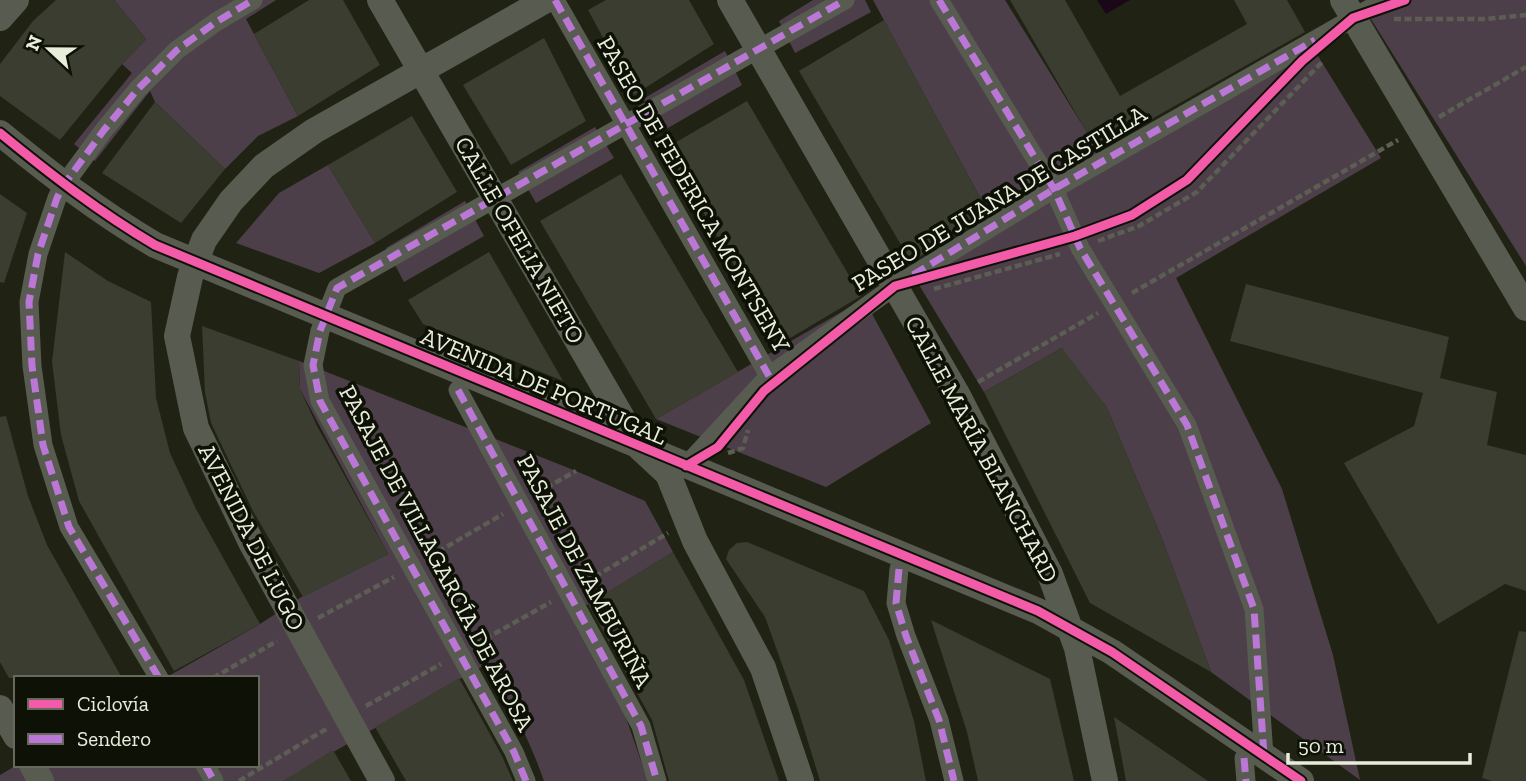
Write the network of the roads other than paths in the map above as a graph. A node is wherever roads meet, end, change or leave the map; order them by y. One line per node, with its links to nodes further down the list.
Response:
1 (16, 0): 11 (street)
2 (253, 0): 18 (street)
3 (380, 0): 13 (street, CALLE OFELIA NIETO)
4 (546, 0): 13 (street, AVENIDA DE LUGO)
5 (555, 0): 14 (street, PASEO DE FEDERICA MONTSENY)
6 (730, 0): 12 (street, CALLE MARÍA BLANCHARD)
7 (845, 0): 12 (street, PASAJE DE VILLAGARCÍA DE AROSA)
8 (939, 0): 17 (street)
9 (1385, 0): 10 (street, PASEO DE JUANA DE CASTILLA)
10 (1348, 9): 17 (street, PASEO DE JUANA DE CASTILLA); 22 (street)
11 (0, 18)
12 (759, 49): 14 (street, PASAJE DE VILLAGARCÍA DE AROSA); 21 (street, CALLE MARÍA BLANCHARD)
13 (421, 72): 19 (street, CALLE OFELIA NIETO); 20 (street, AVENIDA DE LUGO)
14 (626, 124): 19 (street, PASAJE DE VILLAGARCÍA DE AROSA); 24 (street, PASEO DE FEDERICA MONTSENY)
15 (0, 133): 18 (street, AVENIDA DE PORTUGAL)
16 (0, 153): 18 (street, AVENIDA DE PORTUGAL)
17 (1054, 189): 21 (street, PASEO DE JUANA DE CASTILLA); 33 (street)
18 (60, 192): 20 (street, AVENIDA DE PORTUGAL); 30 (street)
19 (496, 198): 23 (street, PASAJE DE VILLAGARCÍA DE AROSA); 26 (street, CALLE OFELIA NIETO)
20 (192, 269): 23 (street, AVENIDA DE PORTUGAL); 34 (street, AVENIDA DE LUGO)
21 (895, 286): 24 (street, PASEO DE JUANA DE CASTILLA); 29 (street, CALLE MARÍA BLANCHARD)
22 (1526, 308)
23 (323, 324): 25 (street, AVENIDA DE PORTUGAL); 26 (street, AVENIDA DE PORTUGAL); 35 (street, PASAJE DE VILLAGARCÍA DE AROSA)
24 (769, 376): 27 (street, PASEO DE JUANA DE CASTILLA)
25 (458, 390): 27 (street, AVENIDA DE PORTUGAL); 36 (street, PASAJE DE ZAMBURIÑA)
26 (639, 447): 27 (street, CALLE OFELIA NIETO)
27 (677, 470): 28 (street, AVENIDA DE PORTUGAL); 29 (street, AVENIDA DE PORTUGAL); 37 (street)
28 (899, 569): 29 (street, AVENIDA DE PORTUGAL); 38 (street)
29 (1074, 638): 33 (street, AVENIDA DE PORTUGAL); 39 (street, CALLE MARÍA BLANCHARD)
30 (158, 676)
31 (0, 708): 32 (street)
32 (14, 732)
33 (1251, 765): 40 (street, AVENIDA DE PORTUGAL); 41 (street, AVENIDA DE PORTUGAL)
34 (382, 781)
35 (526, 781)
36 (657, 781)
37 (801, 781)
38 (954, 781)
39 (1105, 781)
40 (1278, 781)
41 (1301, 781)

